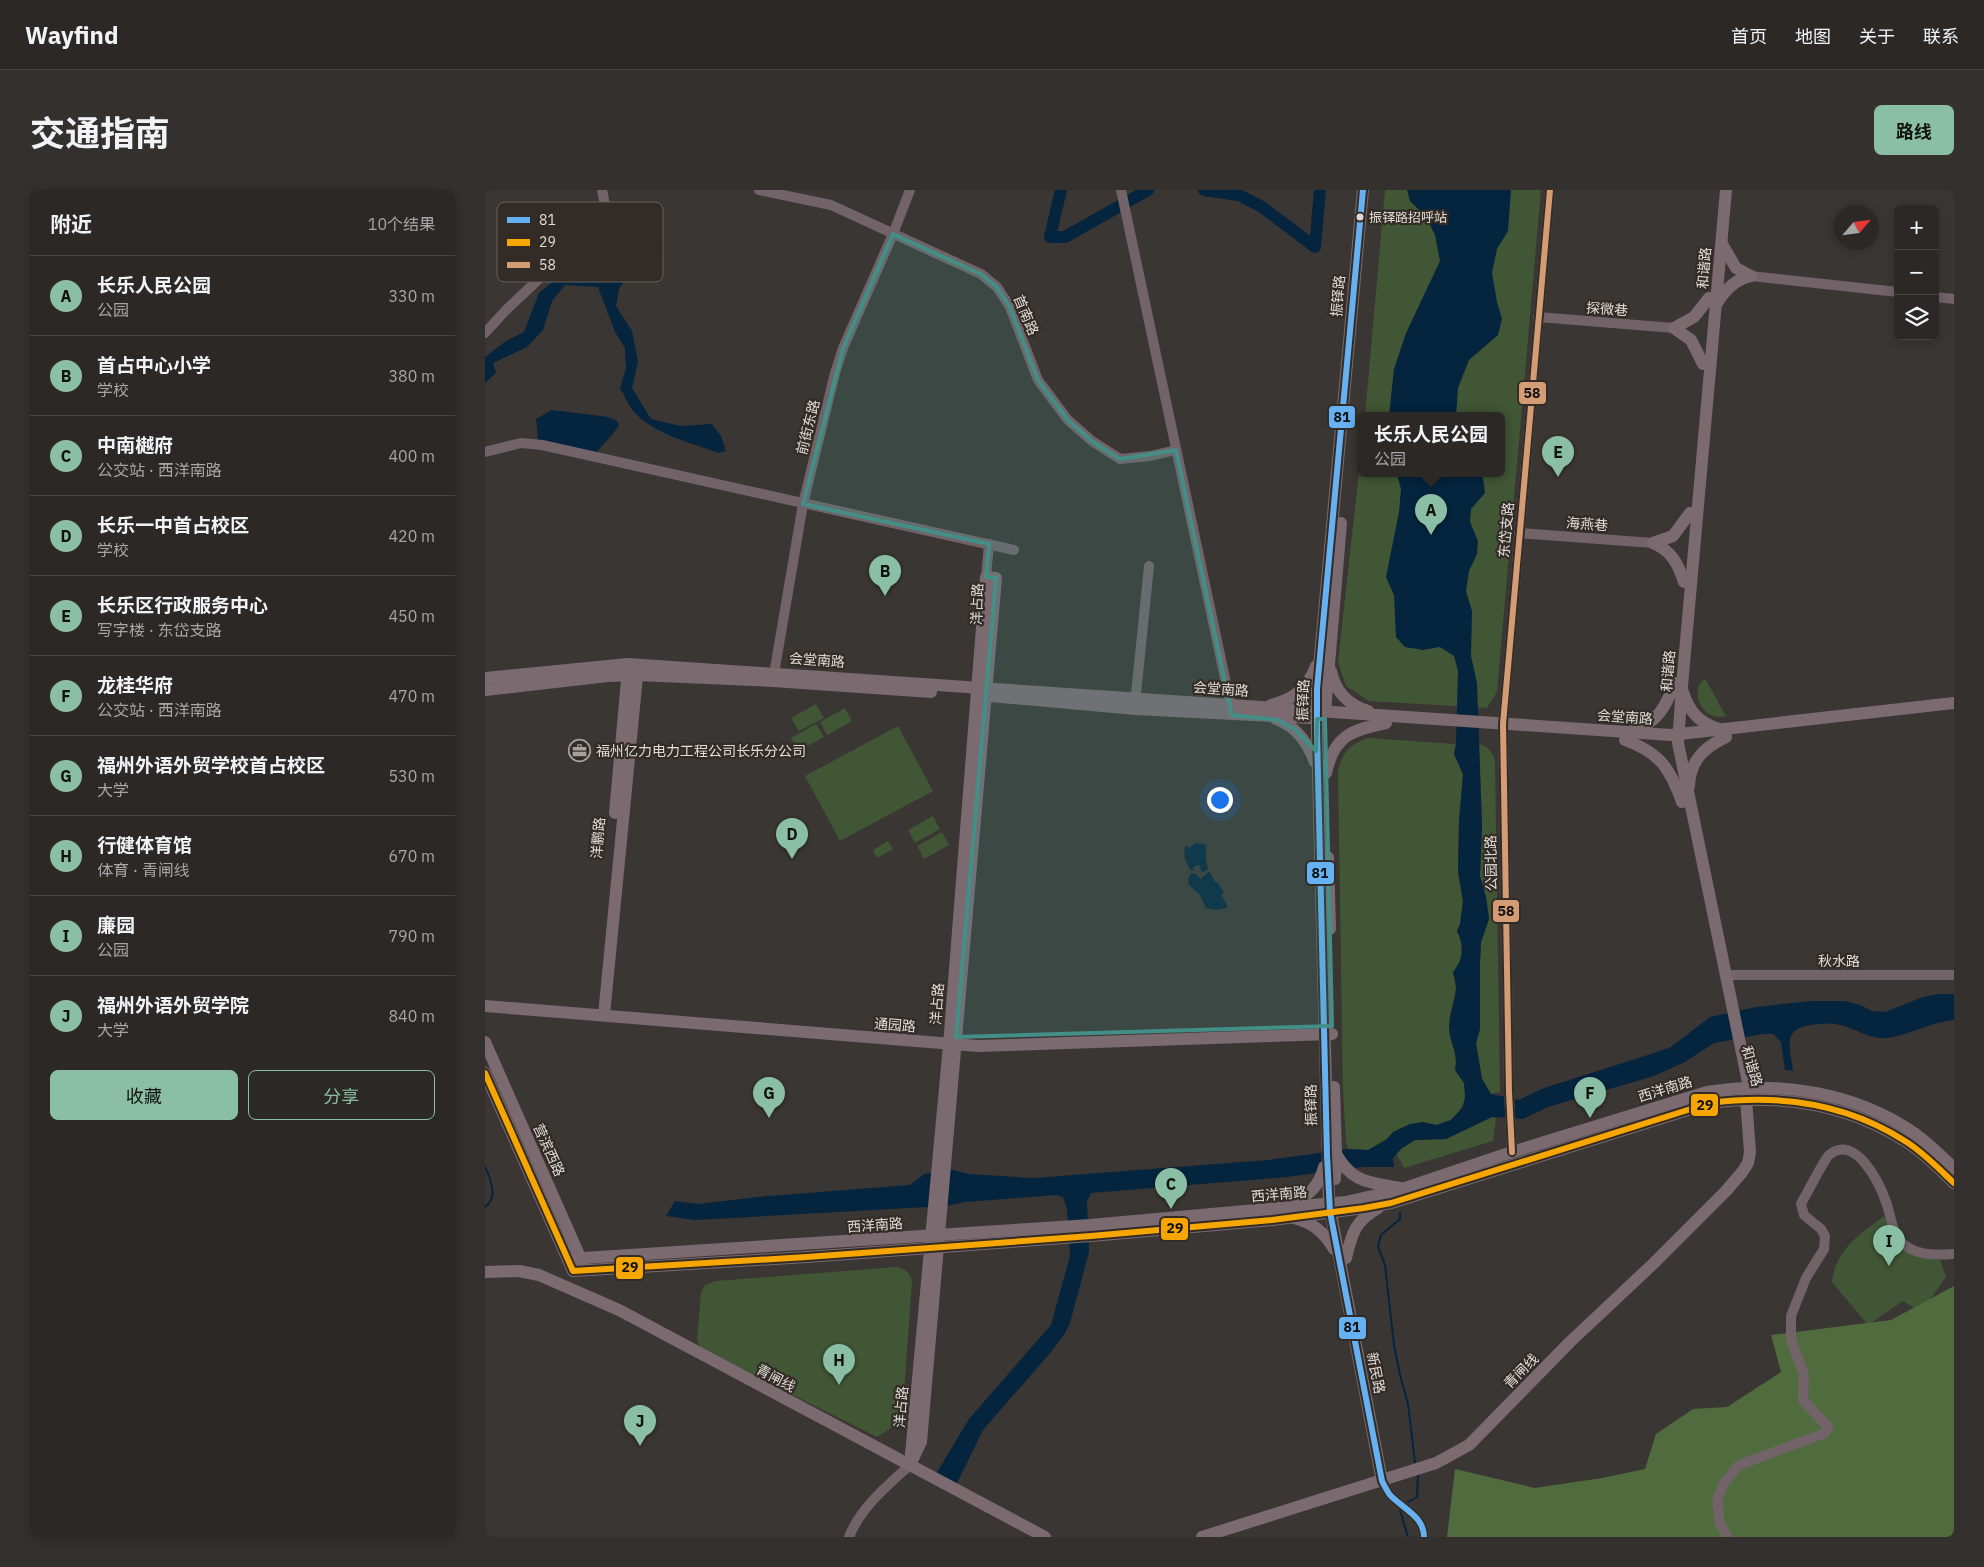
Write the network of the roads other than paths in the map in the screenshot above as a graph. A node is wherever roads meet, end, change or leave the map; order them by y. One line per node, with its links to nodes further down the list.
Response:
1 (759, 190): 9 (street, 首南路)
2 (910, 190): 9 (street, 前街东路)
3 (1363, 190): 32 (main road, 振铎路)
4 (1371, 190): 32 (main road, 振铎路)
5 (1550, 190): 17 (street, 东岱支路)
6 (1719, 190): 16 (main road, 和谐路)
7 (1726, 190): 10 (main road, 和谐路)
8 (1122, 193): 21 (street)
9 (893, 234): 21 (street, 首南路); 23 (street, 前街东路)
10 (1721, 241): 11 (main road); 16 (main road, 和谐路)
11 (1751, 276): 13 (street); 16 (main road)
12 (536, 282): 19 (street)
13 (1894, 292)
14 (1939, 297): 15 (street)
15 (1954, 299)
16 (1712, 301): 18 (main road); 20 (main road, 和谐路); 36 (main road, 和谐路)
17 (1538, 317): 18 (street, 探微巷); 25 (street, 东岱支路)
18 (1674, 328): 20 (main road)
19 (485, 333)
20 (1703, 364): 24 (main road, 和谐路)
21 (1176, 450): 41 (street)
22 (485, 452): 23 (street)
23 (803, 504): 27 (street); 34 (street, 前街东路)
24 (1690, 513): 26 (main road); 31 (main road, 和谐路)
25 (1519, 533): 26 (street, 海燕巷); 46 (street, 东岱支路)
26 (1653, 543): 31 (main road)
27 (989, 544): 28 (street); 30 (street)
28 (1014, 550)
29 (1149, 566): 39 (street)
30 (986, 577): 38 (main road, 洋占路)
31 (1684, 582): 36 (main road, 和谐路)
32 (1325, 652): 43 (main road); 44 (main road, 振铎路); 45 (main road)
33 (633, 669): 34 (main road, 会堂南路); 35 (main road, 会堂南路); 37 (main road, 会堂南路); 56 (main road, 洋鹏路)
34 (774, 677): 38 (main road, 会堂南路)
35 (485, 678)
36 (1678, 684): 47 (main road); 48 (main road); 49 (main road, 和谐路)
37 (485, 690)
38 (981, 691): 39 (main road, 会堂南路); 59 (main road, 洋占路)
39 (1135, 703): 41 (main road, 会堂南路)
40 (1954, 703): 47 (main road, 会堂南路)
41 (1231, 710): 43 (main road, 会堂南路)
42 (1954, 711): 47 (main road, 会堂南路)
43 (1264, 712): 44 (main road, 会堂南路); 50 (main road)
44 (1321, 715): 45 (main road, 会堂南路); 50 (main road, 振铎路)
45 (1385, 719): 46 (main road, 会堂南路); 50 (main road)
46 (1503, 727): 48 (main road, 会堂南路); 63 (street, 公园北路)
47 (1725, 733): 49 (main road, 会堂南路); 51 (main road)
48 (1626, 736): 49 (main road, 会堂南路); 51 (main road)
49 (1675, 739): 51 (main road, 和谐路)
50 (1321, 773): 58 (main road, 振铎路)
51 (1686, 800): 52 (main road, 和谐路); 57 (main road, 和谐路)
52 (1725, 975): 53 (street, 秋水路); 57 (main road, 和谐路)
53 (1954, 975)
54 (485, 998): 56 (main road, 通园路)
55 (485, 1006): 56 (main road, 通园路)
56 (601, 1011): 59 (main road, 通园路)
57 (1728, 1011): 62 (main road, 和谐路)
58 (1328, 1030): 59 (main road, 通园路); 64 (main road, 振铎路)
59 (952, 1041): 71 (main road, 洋占路)
60 (485, 1042): 74 (main road, 营滨西路)
61 (485, 1073): 74 (main road, 营滨西路)
62 (1745, 1091): 63 (main road, 西洋南路); 65 (main road, 西洋南路); 66 (main road, 西洋南路); 68 (main road, 西洋南路); 78 (main road, 青闸线)
63 (1512, 1152): 67 (main road, 西洋南路)
64 (1331, 1155): 67 (main road); 69 (main road, 振铎路); 70 (main road)
65 (1954, 1168)
66 (1954, 1183)
67 (1402, 1189): 69 (main road, 西洋南路)
68 (1391, 1203): 69 (main road, 西洋南路); 73 (main road)
69 (1333, 1208): 70 (main road, 西洋南路); 73 (main road, 新民路)
70 (1287, 1213): 71 (main road, 西洋南路); 73 (main road)
71 (934, 1242): 74 (main road, 西洋南路); 75 (main road, 西洋南路); 77 (main road, 洋占路)
72 (1954, 1254): 83 (street)
73 (1342, 1256): 78 (main road, 新民路)
74 (574, 1259): 75 (main road, 营滨西路)
75 (580, 1271)
76 (485, 1272): 77 (main road, 青闸线)
77 (910, 1465): 79 (street); 80 (main road, 青闸线)
78 (1386, 1480): 81 (main road, 青闸线); 82 (street)
79 (849, 1537)
80 (1045, 1537)
81 (1202, 1537)
82 (1424, 1537)
83 (1728, 1537)

